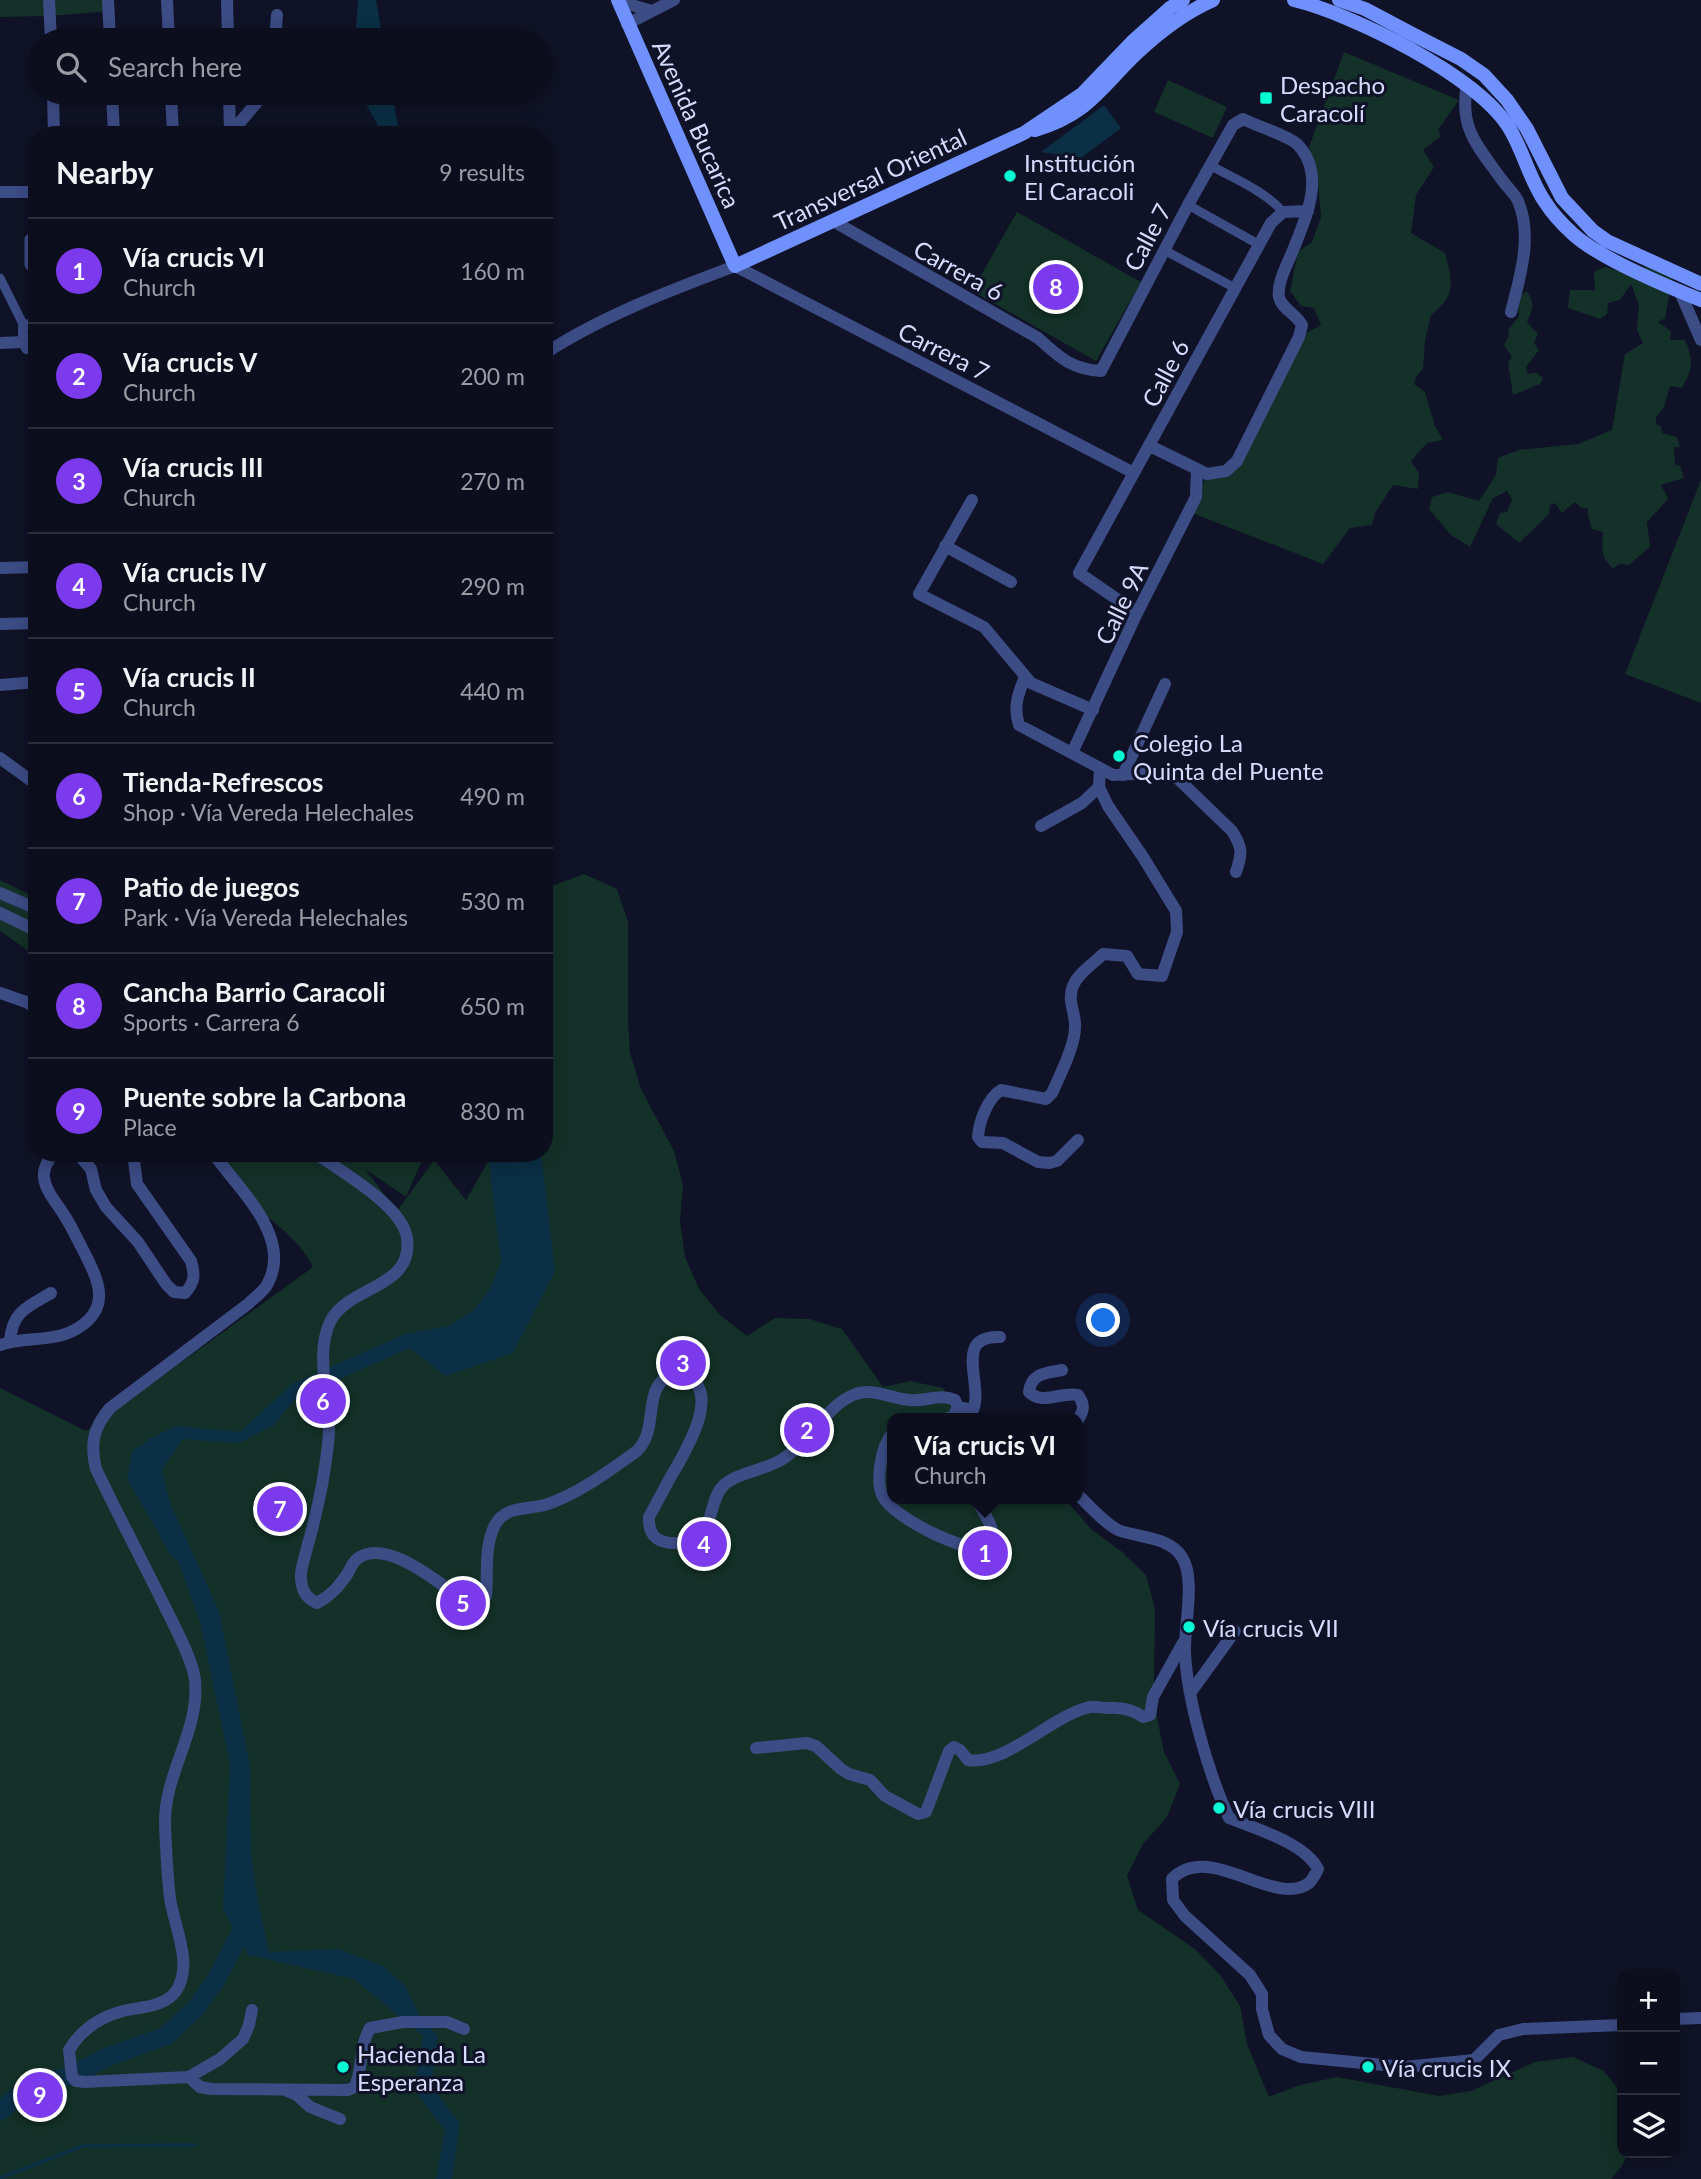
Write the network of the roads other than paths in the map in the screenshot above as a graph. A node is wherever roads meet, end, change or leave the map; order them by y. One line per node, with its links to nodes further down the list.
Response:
1 (50, 0): 14 (street)
2 (108, 0): 15 (street)
3 (167, 0): 16 (street)
4 (227, 0): 17 (street)
5 (672, 0): 11 (street)
6 (1183, 0): 30 (main road, Transversal Oriental)
7 (1213, 0): 30 (main road, Transversal Oriental)
8 (1294, 0): 19 (main road)
9 (1339, 0): 42 (main road)
10 (618, 1): 11 (street); 13 (main road, Avenida Bucarica)
11 (653, 10): 13 (street)
12 (277, 15): 18 (street)
13 (627, 24): 40 (main road, Avenida Bucarica)
14 (51, 28)
15 (109, 28)
16 (168, 28)
17 (228, 28)
18 (276, 28)
19 (1467, 84): 44 (main road); 46 (street)
20 (53, 105): 25 (street)
21 (113, 105): 26 (street)
22 (172, 105): 27 (street)
23 (229, 105): 28 (street)
24 (254, 105): 29 (street)
25 (54, 126)
26 (114, 126)
27 (173, 126)
28 (229, 126)
29 (235, 126)
30 (1024, 133): 37 (main road, Transversal Oriental)
31 (1210, 165): 34 (street, Calle 7); 35 (street, Calle 7); 36 (street)
32 (0, 192): 33 (street)
33 (28, 192)
34 (1188, 205): 38 (street); 39 (street, Calle 7)
35 (1308, 211): 36 (street); 54 (street)
36 (1283, 212): 38 (street, Calle 6)
37 (833, 222): 40 (main road, Transversal Oriental); 52 (street, Carrera 6)
38 (1258, 244): 43 (street, Calle 6)
39 (1164, 250): 43 (street); 52 (street, Calle 7)
40 (736, 266): 51 (street); 55 (street, Carrera 7)
41 (0, 278): 47 (street)
42 (1701, 284)
43 (1235, 288): 53 (street, Calle 6)
44 (1680, 292): 45 (main road); 48 (street)
45 (1701, 300)
46 (1511, 312)
47 (28, 320)
48 (1701, 340)
49 (0, 343): 50 (street)
50 (28, 344)
51 (553, 348)
52 (1101, 371)
53 (1150, 446): 54 (street); 55 (street, Calle 6)
54 (1197, 469): 61 (street, Calle 9A)
55 (1134, 473): 61 (street, Calle 6)
56 (972, 500): 57 (street)
57 (945, 546): 60 (street); 64 (street)
58 (28, 567): 59 (street)
59 (0, 568)
60 (1011, 582)
61 (1137, 613): 68 (street, Calle 9A)
62 (28, 623): 63 (street)
63 (0, 624)
64 (1025, 677): 68 (street); 69 (street)
65 (28, 683): 67 (street)
66 (1165, 684): 72 (street)
67 (0, 685)
68 (1093, 710): 69 (street, Calle 9A)
69 (1072, 753): 71 (street)
70 (0, 758): 73 (street)
71 (1100, 768): 72 (street); 74 (street)
72 (1123, 775): 76 (street)
73 (28, 778)
74 (1099, 787): 75 (street); 83 (street)
75 (1041, 826)
76 (1236, 872)
77 (0, 893): 78 (street)
78 (28, 905)
79 (0, 913): 80 (street)
80 (28, 927)
81 (0, 993): 82 (street)
82 (28, 1003)
83 (1078, 1140)
84 (49, 1162): 91 (street)
85 (84, 1162): 86 (street)
86 (134, 1162)
87 (220, 1162): 110 (street)
88 (328, 1162): 93 (street)
89 (51, 1293): 91 (street)
90 (1000, 1337): 93 (street)
91 (5, 1343)
92 (1062, 1370): 95 (street)
93 (958, 1407): 94 (street)
94 (955, 1413)
95 (1082, 1413)
96 (887, 1442): 98 (street)
97 (1083, 1499): 102 (street)
98 (887, 1502)
99 (889, 1504): 100 (street)
100 (980, 1504)
101 (1235, 1631): 103 (street)
102 (1185, 1639): 103 (street); 104 (street)
103 (1191, 1692): 108 (street)
104 (756, 1748)
105 (251, 2010): 110 (street)
106 (1701, 2018): 107 (street)
107 (1680, 2019)
108 (1617, 2025)
109 (464, 2029): 111 (street)
110 (188, 2077): 111 (street)
111 (280, 2088): 112 (street)
112 (340, 2119)

